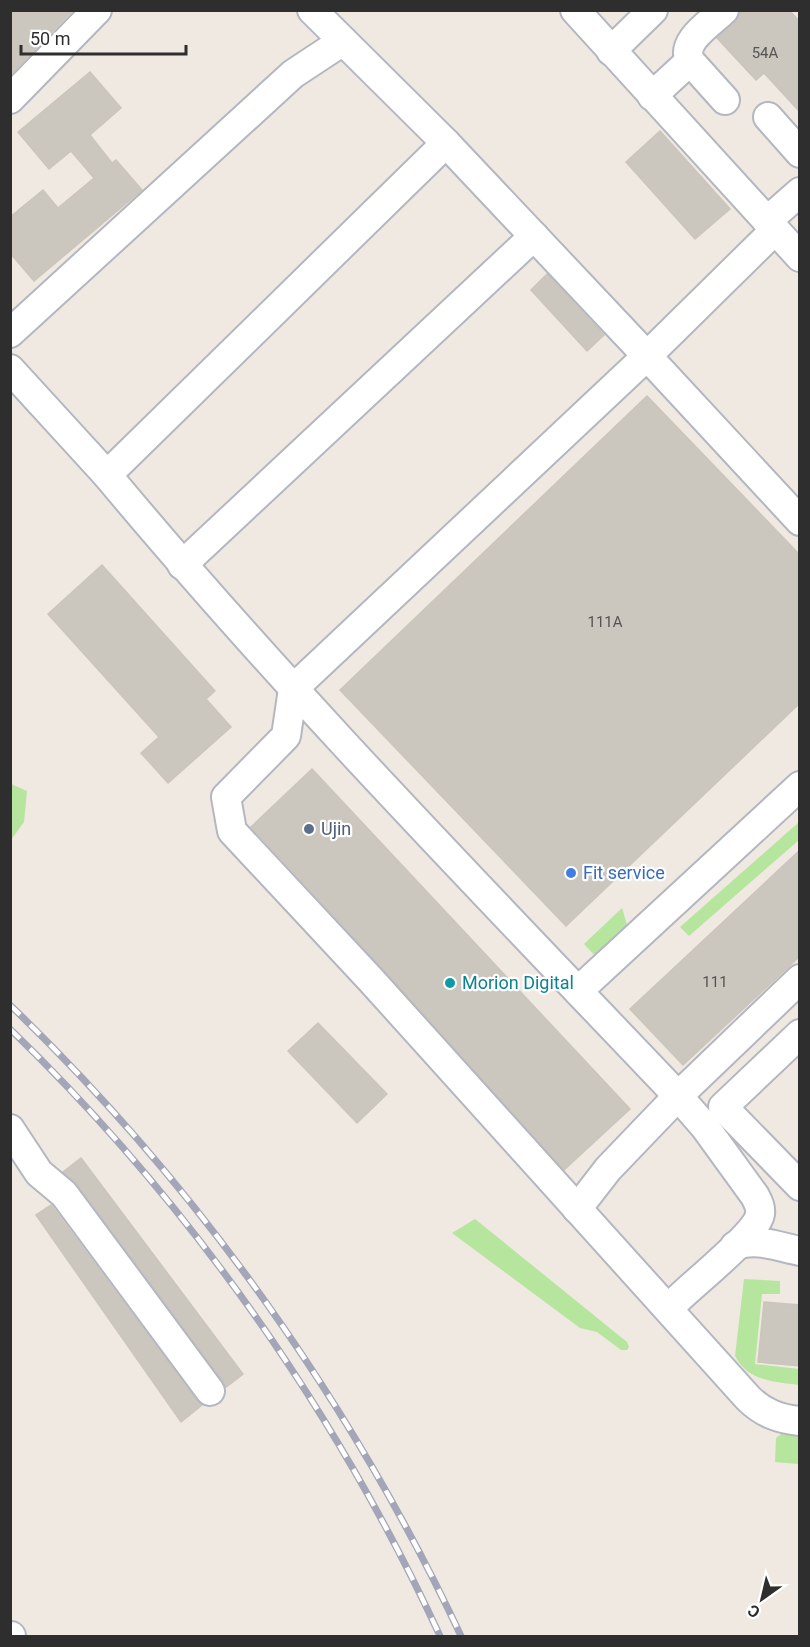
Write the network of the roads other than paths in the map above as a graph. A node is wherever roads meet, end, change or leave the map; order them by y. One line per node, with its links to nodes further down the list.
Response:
1 (97, 10): 10 (street)
2 (312, 10): 6 (street)
3 (574, 10): 7 (street)
4 (653, 10): 7 (street)
5 (724, 10): 8 (street)
6 (343, 41): 13 (street); 19 (street)
7 (611, 51): 9 (street)
8 (690, 61): 9 (street); 11 (street)
9 (650, 93): 16 (street)
10 (10, 99)
11 (725, 100)
12 (768, 117): 14 (street)
13 (446, 143): 17 (street); 22 (street)
14 (800, 153)
15 (800, 192): 16 (street)
16 (771, 226): 18 (street); 20 (street)
17 (534, 236): 20 (street); 24 (street)
18 (800, 257)
19 (10, 333)
20 (647, 356): 23 (street); 25 (street)
21 (10, 369): 22 (street)
22 (107, 476): 24 (street)
23 (800, 521)
24 (182, 566): 25 (street)
25 (293, 688): 28 (street); 34 (street)
26 (800, 786): 28 (street)
27 (800, 979): 29 (street)
28 (578, 991): 31 (street)
29 (774, 1003): 30 (street); 31 (street)
30 (800, 1032): 33 (street)
31 (678, 1096): 34 (street); 35 (street)
32 (10, 1129): 38 (street)
33 (800, 1186)
34 (576, 1209): 37 (street)
35 (735, 1246): 36 (street); 37 (street)
36 (800, 1251)
37 (669, 1308): 39 (street)
38 (210, 1391)
39 (800, 1421)

